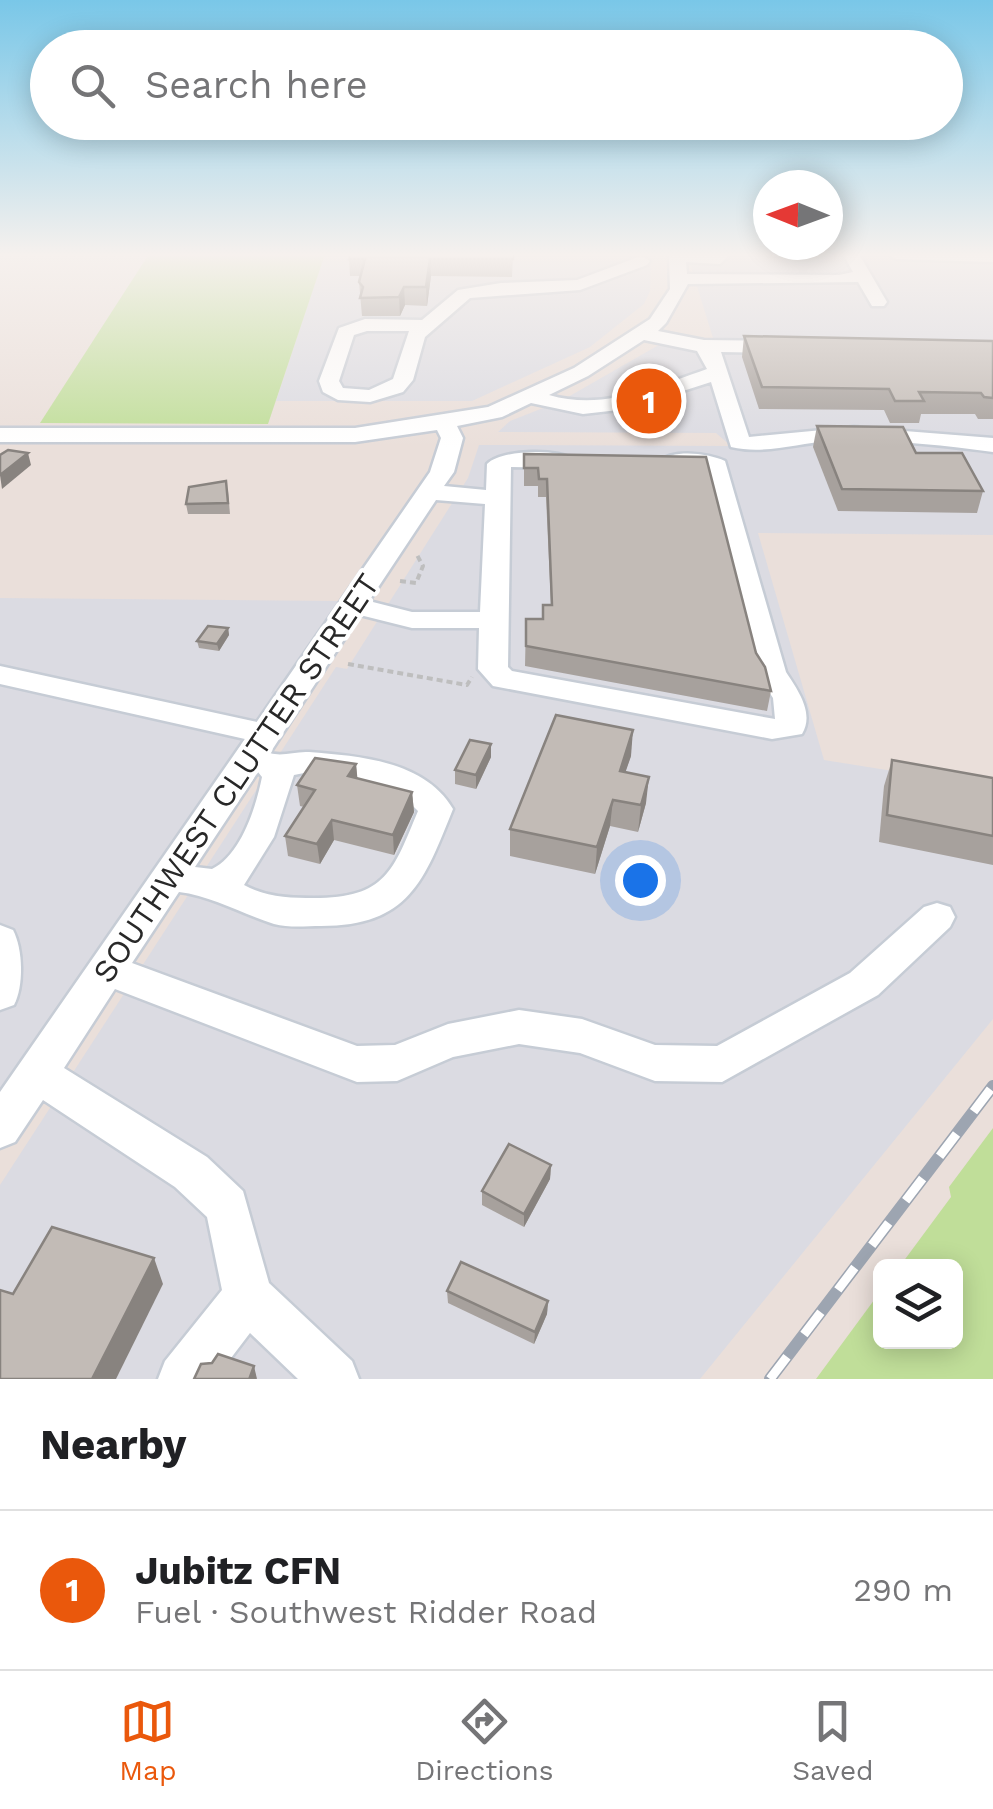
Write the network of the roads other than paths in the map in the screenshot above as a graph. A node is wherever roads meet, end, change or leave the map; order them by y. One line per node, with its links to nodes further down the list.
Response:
1 (434, 318): 3 (street)
2 (660, 318): 4 (street)
3 (426, 326): 3 (street)
4 (644, 334): 5 (street); 8 (street)
5 (704, 346): 6 (street); 7 (street)
6 (799, 347)
7 (718, 372): 8 (street); 12 (street)
8 (534, 396): 9 (street)
9 (445, 423): 11 (street); 16 (street, SOUTHWEST CLUTTER STREET)
10 (0, 435): 11 (street)
11 (57, 436): 13 (street)
12 (993, 446)
13 (0, 457)
14 (598, 461): 17 (street)
15 (634, 461): 19 (street)
16 (429, 492): 17 (street); 18 (street, SOUTHWEST CLUTTER STREET)
17 (497, 498): 19 (street)
18 (352, 604): 19 (street); 21 (street, SOUTHWEST CLUTTER STREET)
19 (494, 620)
20 (0, 675): 21 (street)
21 (265, 753): 22 (street, SOUTHWEST CLUTTER STREET); 23 (street); 23 (street)
22 (170, 877): 23 (street); 26 (street, SOUTHWEST CLUTTER STREET)
23 (214, 884)
24 (937, 917): 26 (street)
25 (0, 940): 27 (street)
26 (108, 970): 28 (street, SOUTHWEST CLUTTER STREET)
27 (0, 994)
28 (36, 1074): 29 (street, SOUTHWEST CLUTTER STREET); 30 (street)
29 (0, 1128)
30 (248, 1298): 31 (street); 32 (street)
31 (183, 1379)
32 (334, 1379)

